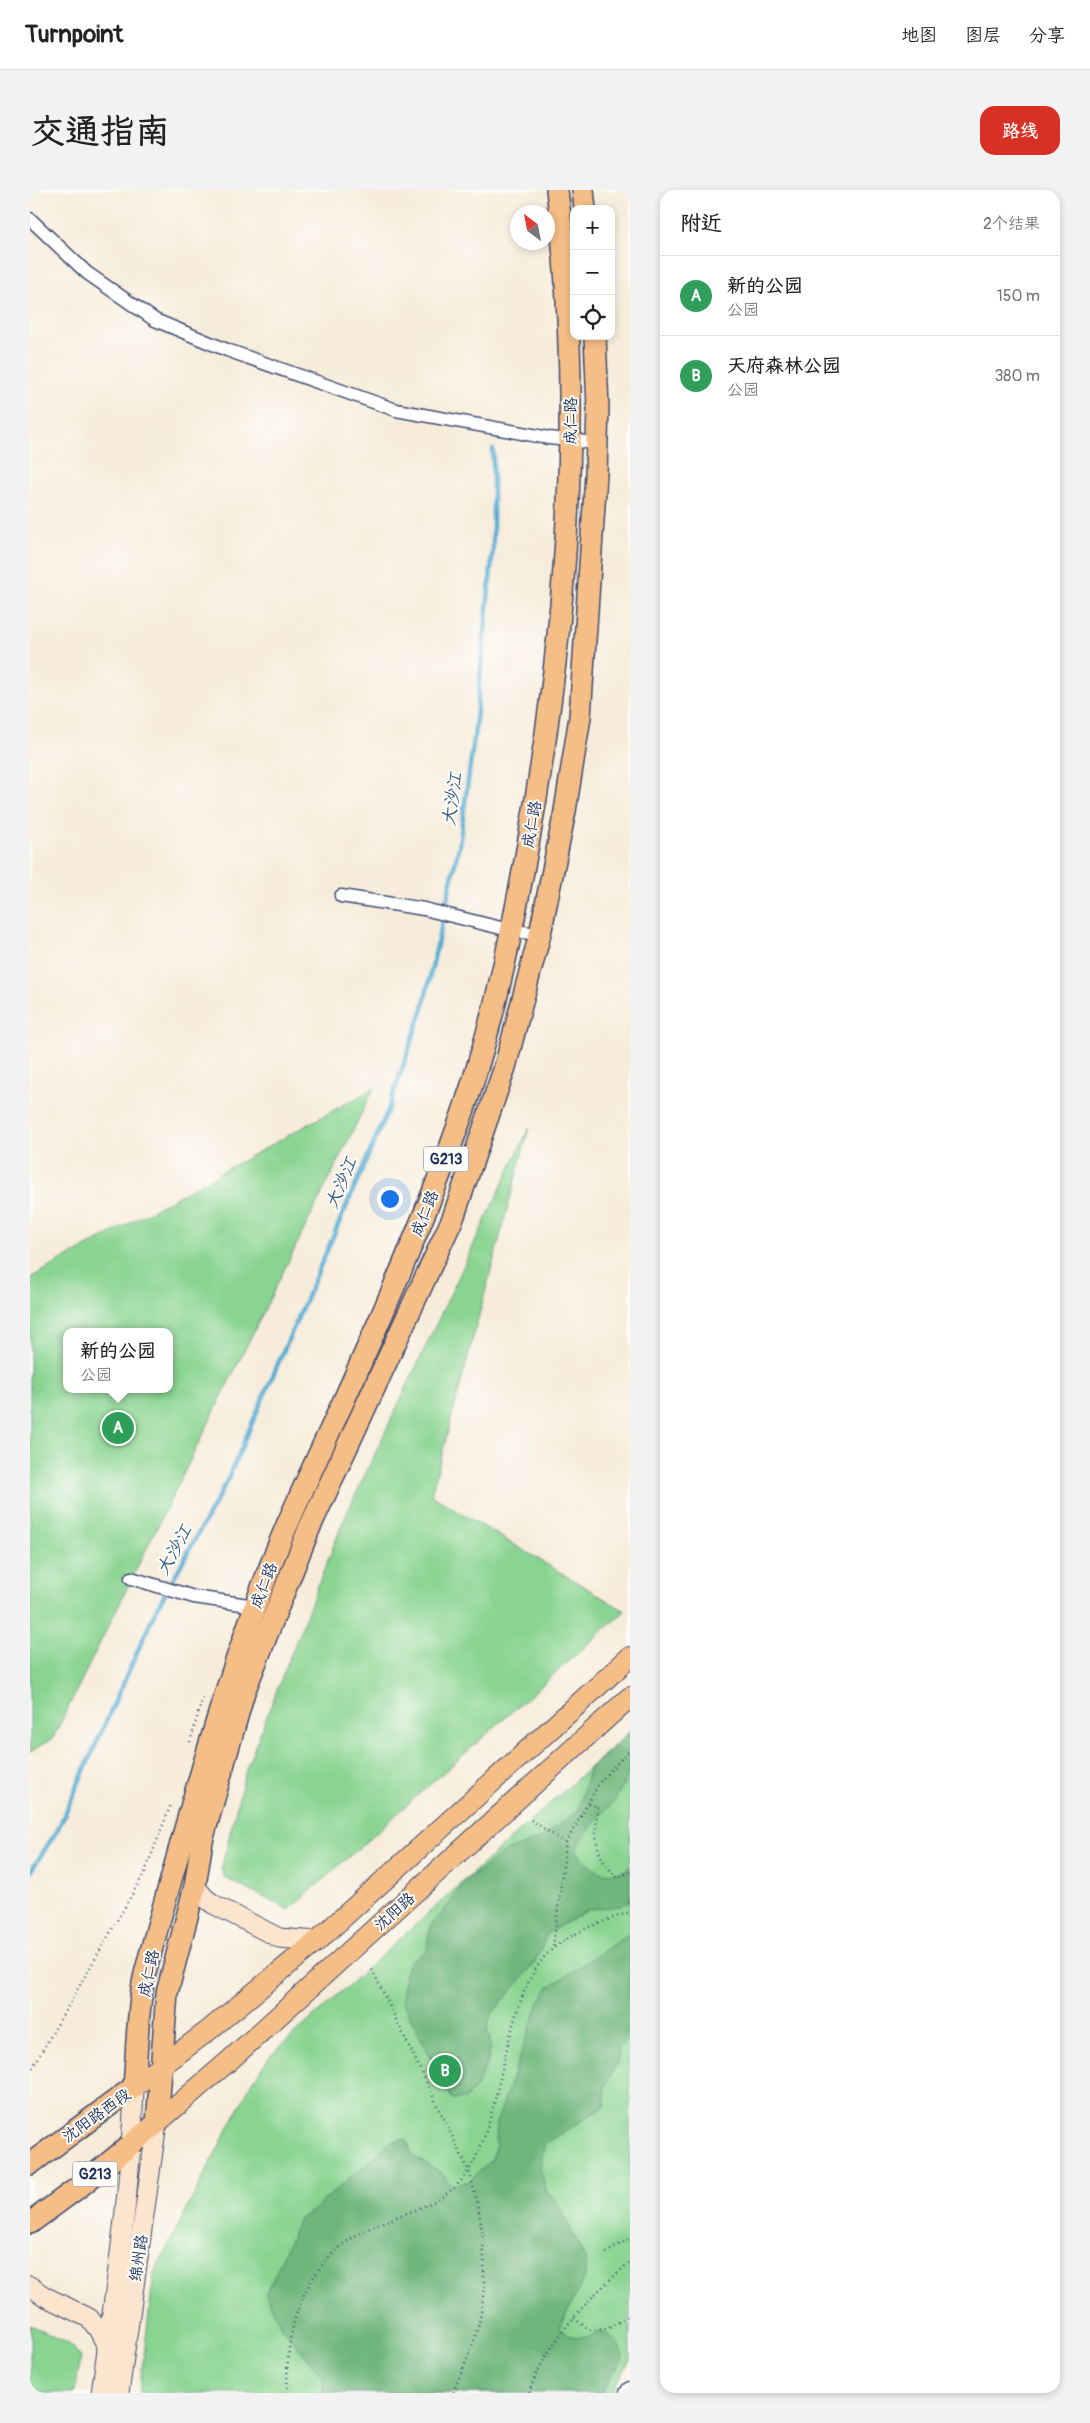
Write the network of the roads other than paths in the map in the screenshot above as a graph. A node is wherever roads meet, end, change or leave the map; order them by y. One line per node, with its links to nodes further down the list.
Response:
1 (557, 190): 6 (highway, 成仁路 / G213)
2 (583, 190): 3 (highway)
3 (585, 205)
4 (30, 219): 6 (street)
5 (595, 340): 7 (highway, 成仁路 / G213)
6 (570, 441): 7 (street); 9 (highway, 成仁路 / G213)
7 (596, 443): 10 (highway, 成仁路 / G213)
8 (341, 896): 9 (street)
9 (513, 931): 10 (street); 12 (highway, 成仁路 / G213)
10 (540, 934): 15 (highway, 成仁路 / G213)
11 (131, 1578): 12 (street)
12 (255, 1606): 18 (highway, 成仁路 / G213)
13 (630, 1657): 16 (main road, 沈阳路)
14 (630, 1697): 19 (main road, 沈阳路)
15 (195, 1886): 16 (main road); 17 (highway, 成仁路 / G213)
16 (317, 1940): 17 (main road, 沈阳路)
17 (161, 2065): 18 (main road, 沈阳路西段); 19 (highway, 成仁路 / G213)
18 (134, 2086): 20 (main road, 成仁路); 21 (highway, 沈阳路西段 / G213)
19 (157, 2123): 20 (highway, G213); 26 (main road, 绵州路)
20 (132, 2143): 22 (highway, G213); 24 (main road, 绵州路)
21 (30, 2164)
22 (30, 2222)
23 (30, 2286): 24 (main road)
24 (107, 2346): 25 (main road, 绵州路)
25 (101, 2393)
26 (119, 2393)

